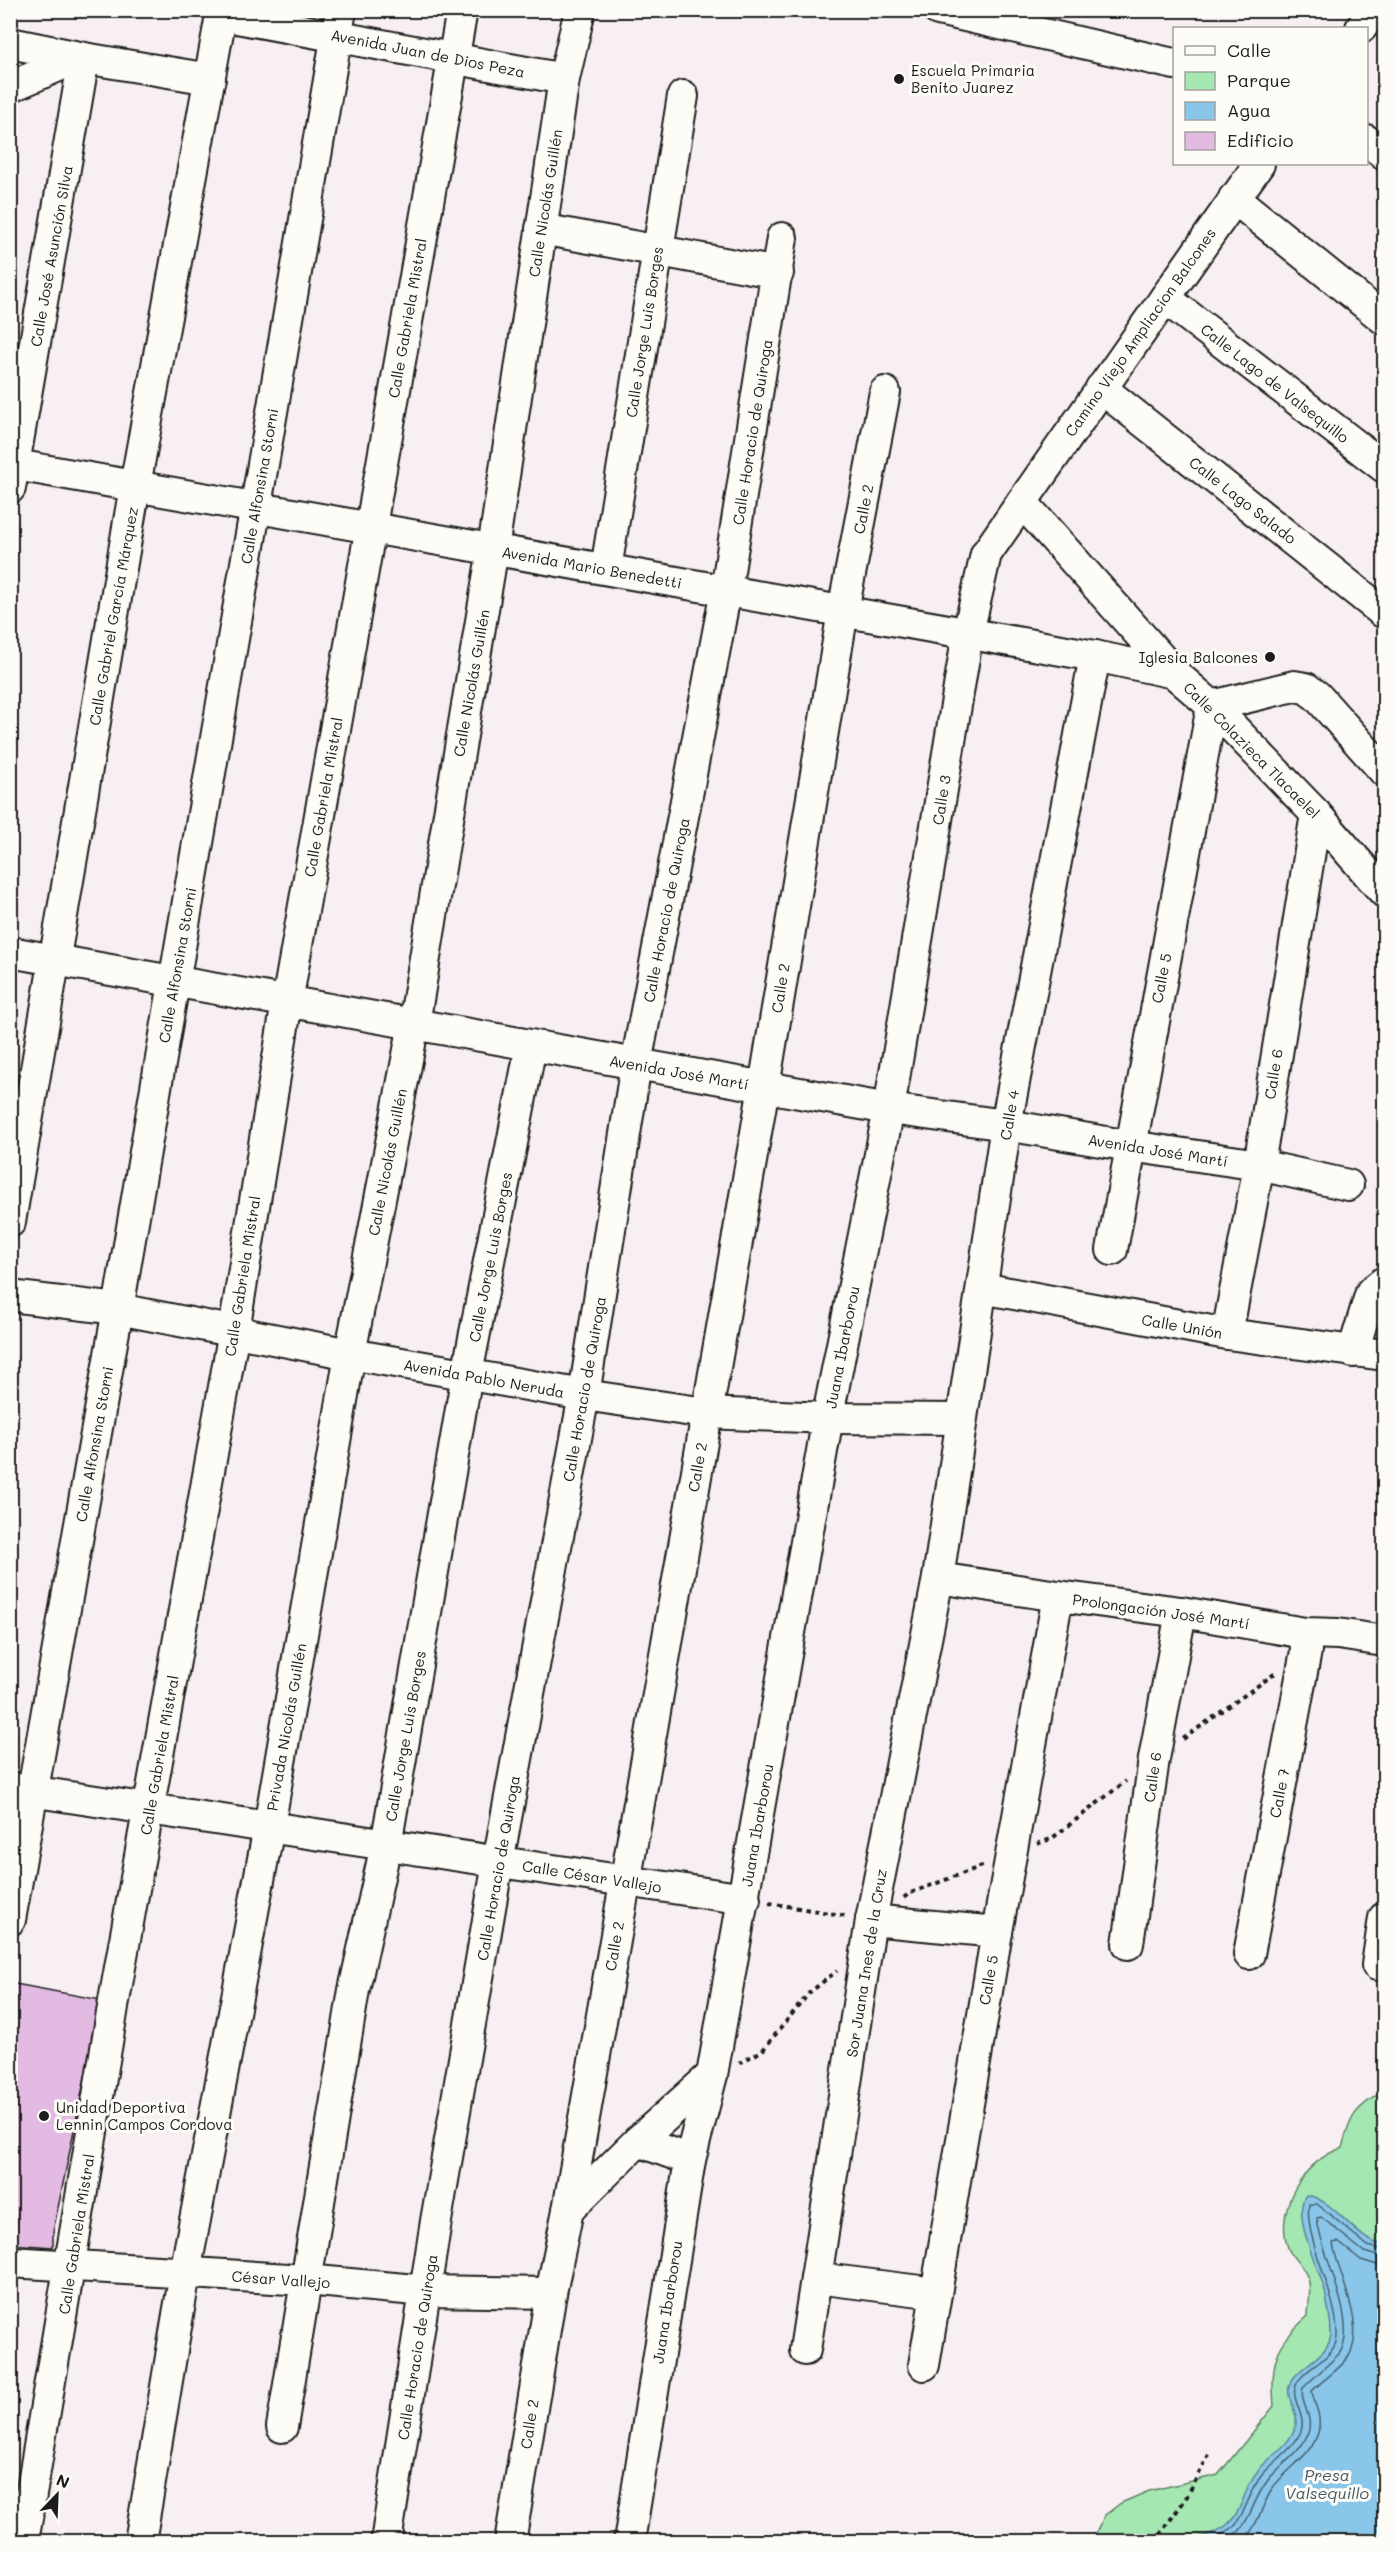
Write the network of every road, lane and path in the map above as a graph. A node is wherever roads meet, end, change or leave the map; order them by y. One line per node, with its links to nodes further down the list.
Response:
1 (462, 10): 10 (street, Calle Gabriela Mistral)
2 (580, 10): 13 (street, Calle Nicolás Guillén)
3 (938, 10): 11 (street)
4 (1374, 10): 7 (street)
5 (222, 13): 6 (street, Avenida Juan de Dios Peza); 12 (street, Calle Gabriel García Márquez)
6 (339, 23): 10 (street, Avenida Juan de Dios Peza); 32 (street, Calle Alfonsina Storni)
7 (1361, 27)
8 (10, 43): 9 (street)
9 (82, 58): 12 (street); 14 (street); 29 (street, Calle José Asunción Silva)
10 (454, 58): 13 (street, Avenida Juan de Dios Peza); 33 (street, Calle Gabriela Mistral)
11 (1173, 64)
12 (210, 79): 30 (street, Calle Gabriel García Márquez)
13 (564, 79): 20 (street, Calle Nicolás Guillén)
14 (10, 87)
15 (683, 96): 22 (street, Calle Jorge Luis Borges)
16 (1368, 142): 17 (street)
17 (1384, 154)
18 (1258, 165): 19 (street, Camino Viejo Ampliacion Balcones)
19 (1234, 198): 24 (street, Camino Viejo Ampliacion Balcones); 25 (street)
20 (541, 229): 22 (street); 34 (street, Calle Nicolás Guillén)
21 (782, 238): 23 (street, Calle Horacio de Quiroga)
22 (657, 250): 23 (street); 35 (street, Calle Jorge Luis Borges)
23 (778, 273): 36 (street, Calle Horacio de Quiroga)
24 (1166, 298): 26 (street, Camino Viejo Ampliacion Balcones); 28 (street, Calle Lago de Valsequillo)
25 (1384, 319)
26 (1101, 388): 31 (street, Camino Viejo Ampliacion Balcones); 38 (street, Calle Lago Salado)
27 (885, 392): 37 (street, Calle 2)
28 (1384, 467)
29 (12, 472): 30 (street, Avenida Mario Benedetti)
30 (135, 486): 32 (street, Avenida Mario Benedetti); 47 (street, Calle Gabriel García Márquez)
31 (1022, 502): 39 (street, Calle 3); 41 (street, Calle Colazieca Tlacaelel)
32 (256, 507): 33 (street, Avenida Mario Benedetti); 48 (street, Calle Alfonsina Storni)
33 (370, 528): 34 (street, Avenida Mario Benedetti); 49 (street, Calle Gabriela Mistral)
34 (493, 549): 35 (street, Avenida Mario Benedetti); 50 (street, Calle Nicolás Guillén)
35 (606, 569): 36 (street, Avenida Mario Benedetti)
36 (726, 590): 37 (street, Avenida Mario Benedetti); 52 (street, Calle Horacio de Quiroga)
37 (843, 611): 39 (street, Avenida Mario Benedetti); 53 (street, Calle 2)
38 (1384, 613)
39 (968, 633): 40 (street, Avenida Mario Benedetti); 54 (street, Calle 3)
40 (1095, 656): 41 (street, Avenida Mario Benedetti); 55 (street, Calle 4)
41 (1173, 673): 42 (street, Calle Colazieca Tlacaelel)
42 (1212, 706): 43 (street); 44 (street, Calle Colazieca Tlacaelel); 56 (street, Calle 5)
43 (1384, 771)
44 (1316, 814): 45 (street, Calle Colazieca Tlacaelel); 57 (street, Calle 6)
45 (1384, 892)
46 (10, 952): 47 (street, Avenida José Martí)
47 (54, 960): 48 (street, Avenida José Martí); 59 (street, Calle Gabriel García Márquez)
48 (174, 981): 49 (street, Avenida José Martí); 64 (street, Calle Alfonsina Storni)
49 (287, 1002): 50 (street, Avenida José Martí); 65 (street, Calle Gabriela Mistral)
50 (414, 1024): 51 (street, Avenida José Martí); 68 (street, Calle Nicolás Guillén)
51 (531, 1046): 52 (street, Avenida José Martí); 70 (street, Calle Jorge Luis Borges)
52 (636, 1064): 53 (street, Avenida José Martí); 71 (street, Calle Horacio de Quiroga)
53 (764, 1087): 54 (street, Avenida José Martí); 72 (street, Calle 2)
54 (890, 1109): 55 (street, Avenida José Martí); 73 (street, Juana Ibarborou)
55 (1006, 1125): 56 (street, Avenida José Martí); 62 (street, Calle 4)
56 (1130, 1146): 57 (street, Avenida José Martí); 60 (street, Calle 5)
57 (1259, 1165): 58 (street, Avenida José Martí); 66 (street, Calle 6)
58 (1348, 1185)
59 (10, 1222)
60 (1112, 1250)
61 (1384, 1282): 67 (street)
62 (982, 1288): 66 (street, Calle Unión); 74 (street, Calle 4)
63 (10, 1296): 64 (street, Avenida Pablo Neruda)
64 (118, 1309): 65 (street, Avenida Pablo Neruda); 80 (street, Calle Alfonsina Storni)
65 (234, 1331): 68 (street, Avenida Pablo Neruda); 81 (street, Calle Gabriela Mistral)
66 (1227, 1334): 67 (street, Calle Unión)
67 (1353, 1352): 69 (street, Calle Unión)
68 (350, 1354): 70 (street, Avenida Pablo Neruda); 82 (street, Privada Nicolás Guillén)
69 (1384, 1355)
70 (467, 1374): 71 (street, Avenida Pablo Neruda); 83 (street, Calle Jorge Luis Borges)
71 (584, 1395): 72 (street, Avenida Pablo Neruda); 84 (street, Calle Horacio de Quiroga)
72 (706, 1413): 73 (street, Avenida Pablo Neruda); 85 (street, Calle 2)
73 (829, 1418): 74 (street, Avenida Pablo Neruda); 86 (street, Juana Ibarborou)
74 (961, 1419): 75 (street, Calle 4)
75 (938, 1578): 76 (street, Prolongación José Martí); 89 (street, Sor Juana Ines de la Cruz)
76 (1058, 1596): 77 (street, Prolongación José Martí); 90 (street, Calle 5)
77 (1181, 1611): 78 (street, Prolongación José Martí); 91 (street, Calle 6)
78 (1305, 1633): 79 (street, Prolongación José Martí); 92 (street, Calle 7)
79 (1384, 1641)
80 (21, 1790): 81 (street, Calle César Vallejo); 88 (street, Calle Alfonsina Storni)
81 (149, 1810): 82 (street, Calle César Vallejo); 99 (street, Calle Gabriela Mistral)
82 (269, 1827): 83 (street, Calle César Vallejo); 100 (street, Privada Nicolás Guillén)
83 (386, 1845): 84 (street, Calle César Vallejo); 102 (street, Calle Jorge Luis Borges)
84 (498, 1862): 85 (street, Calle César Vallejo); 103 (street, Calle Horacio de Quiroga)
85 (625, 1882): 86 (street, Calle César Vallejo); 97 (street, Calle 2)
86 (745, 1899): 89 (path); 94 (street, Juana Ibarborou)
87 (1384, 1918): 93 (street)
88 (10, 1920)
89 (871, 1920): 90 (street); 101 (street, Sor Juana Ines de la Cruz)
90 (996, 1932): 105 (street, Calle 5)
91 (1128, 1944)
92 (1249, 1954)
93 (1377, 1965)
94 (712, 2075): 95 (street); 96 (street, Juana Ibarborou)
95 (638, 2141): 96 (street); 97 (street)
96 (690, 2160): 114 (street, Juana Ibarborou)
97 (568, 2210): 104 (street, Calle 2)
98 (10, 2262): 99 (street, César Vallejo)
99 (71, 2265): 100 (street, César Vallejo); 110 (street, Calle Gabriela Mistral)
100 (185, 2273): 102 (street, César Vallejo); 111 (street)
101 (816, 2278): 105 (street); 106 (street, Sor Juana Ines de la Cruz)
102 (306, 2280): 103 (street, César Vallejo); 108 (street, Calle Jorge Luis Borges)
103 (427, 2291): 104 (street, César Vallejo); 112 (street, Calle Horacio de Quiroga)
104 (551, 2293): 113 (street, Calle 2)
105 (936, 2293): 107 (street, Calle 5)
106 (805, 2350)
107 (924, 2365)
108 (282, 2427)
109 (1211, 2451): 115 (path)
110 (23, 2541)
111 (140, 2541)
112 (386, 2541)
113 (510, 2541)
114 (629, 2541)
115 (1154, 2541)

